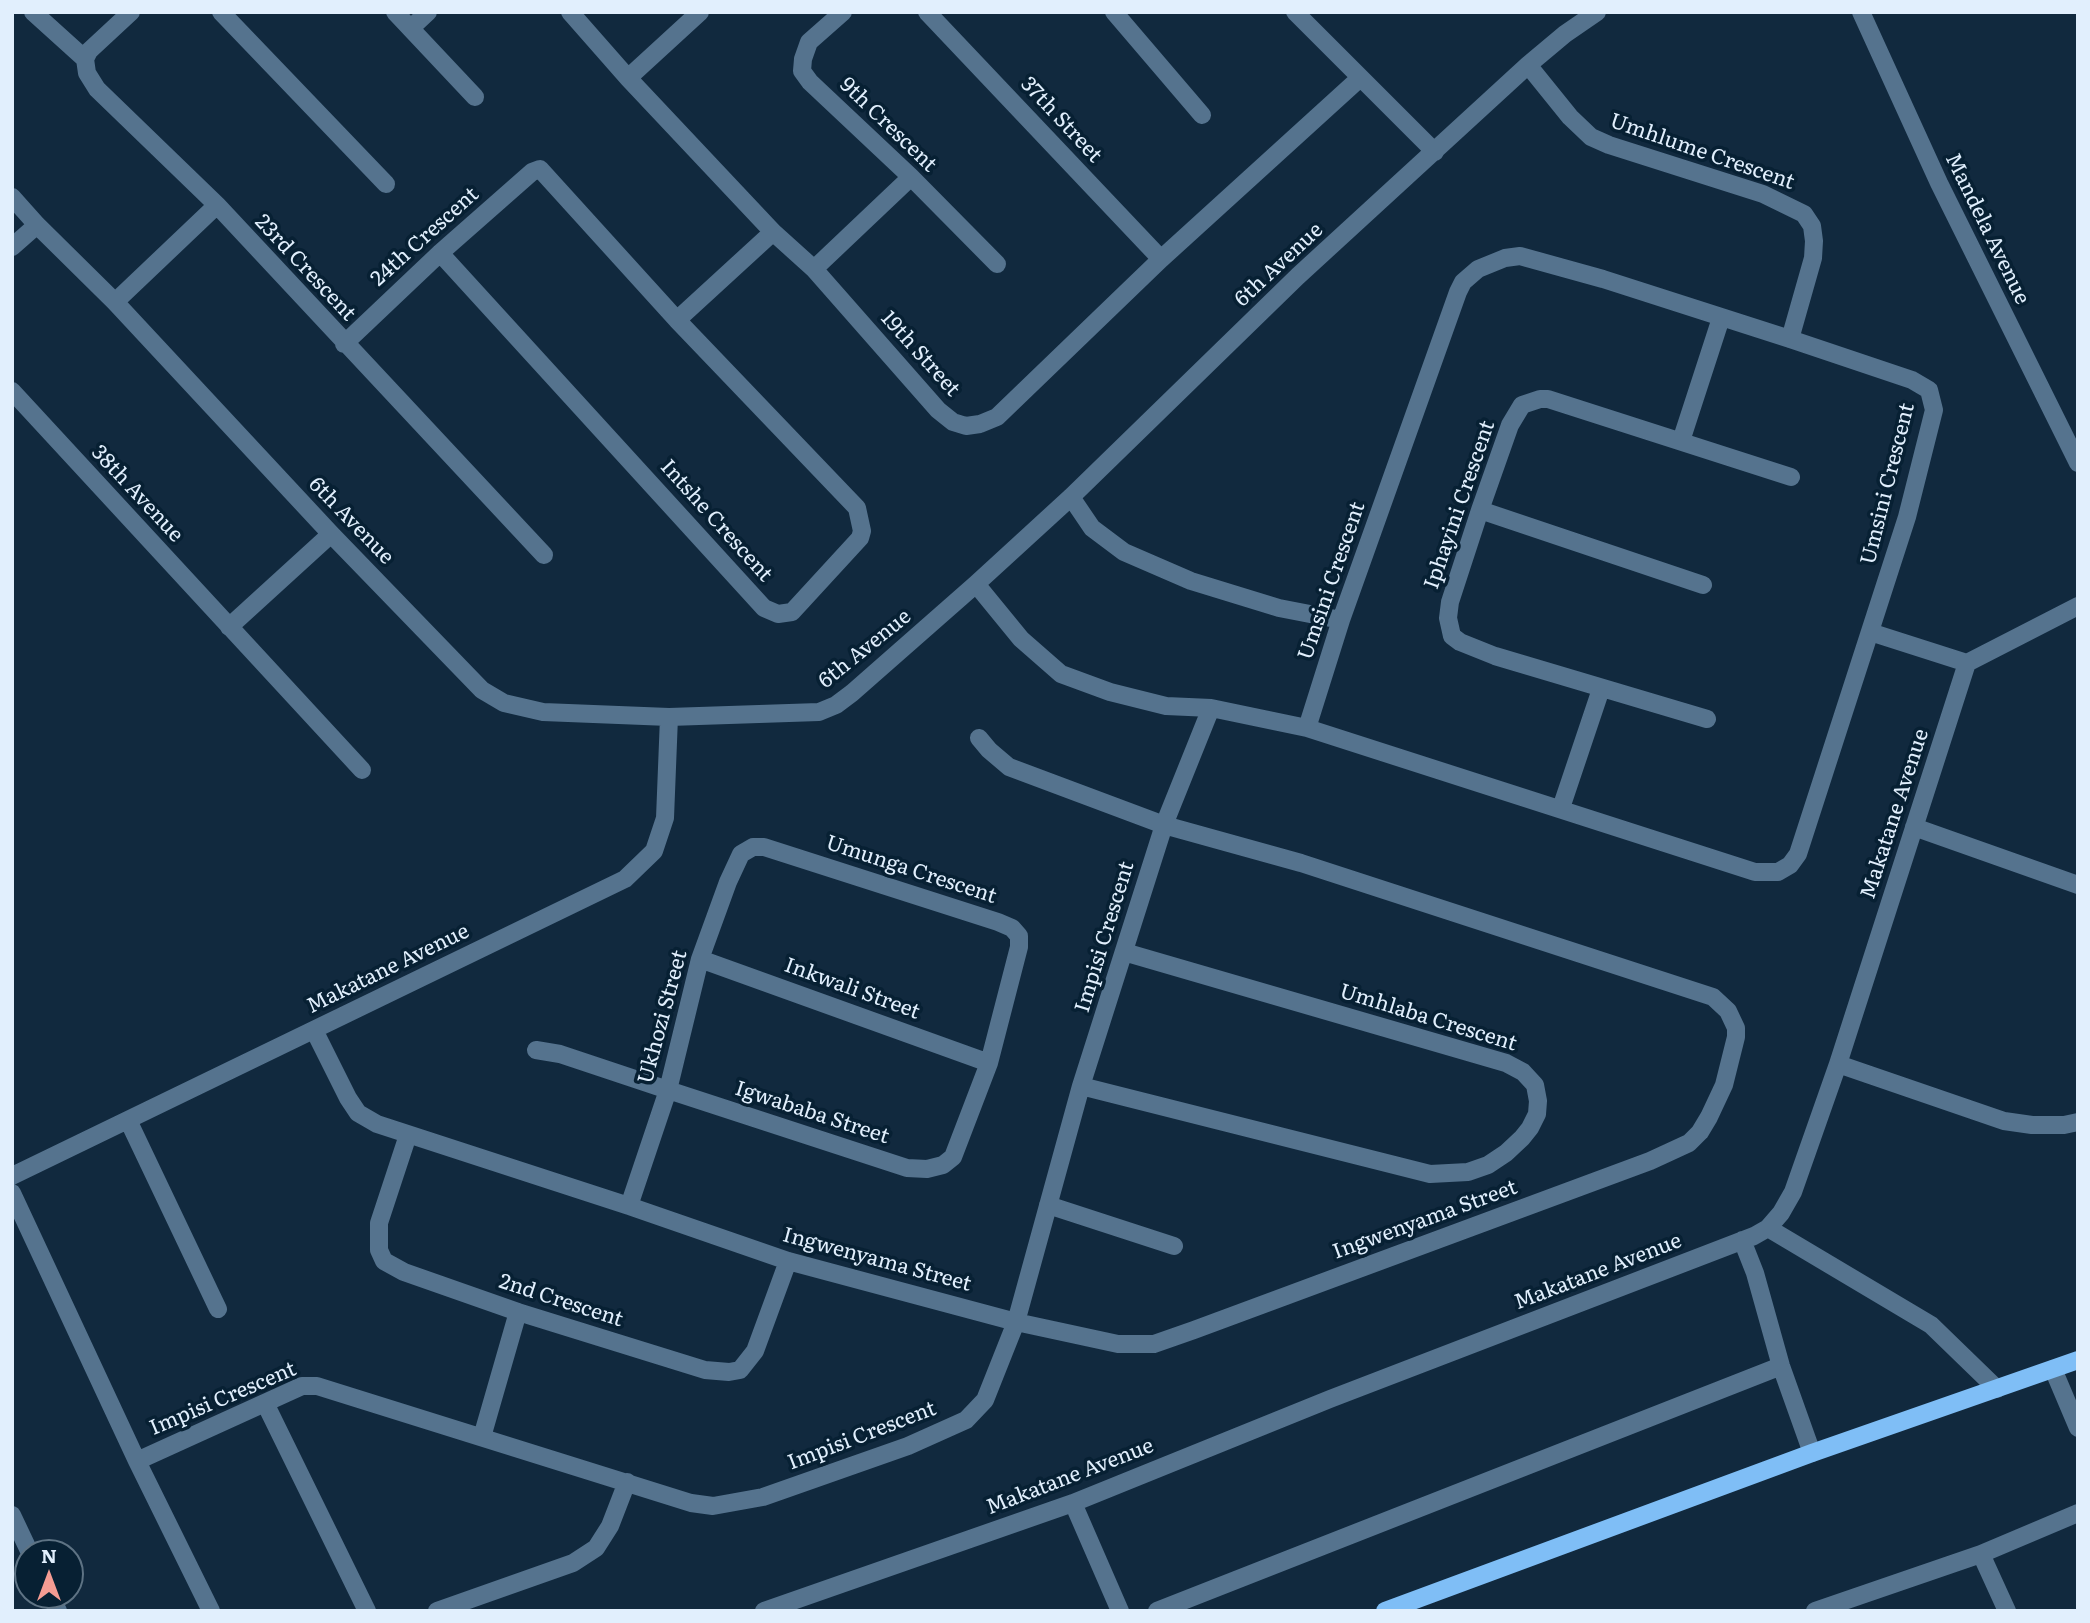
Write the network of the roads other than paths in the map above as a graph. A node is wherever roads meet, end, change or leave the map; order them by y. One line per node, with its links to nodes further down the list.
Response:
1 (33, 12): 15 (street)
2 (131, 12): 15 (street)
3 (221, 12): 24 (street)
4 (396, 12): 14 (street)
5 (428, 12): 14 (street)
6 (570, 12): 17 (street, 19th Street)
7 (700, 12): 17 (street)
8 (843, 12): 23 (street, 9th Crescent)
9 (927, 12): 31 (street, 37th Street)
10 (1114, 12): 20 (street)
11 (1295, 12): 18 (street)
12 (1597, 12): 16 (street, 6th Avenue)
13 (1861, 12): 41 (street, Mandela Avenue)
14 (411, 28): 19 (street)
15 (85, 59): 26 (street, 23rd Crescent)
16 (1528, 65): 21 (street, 6th Avenue); 37 (street, Umhlume Crescent)
17 (628, 79): 28 (street, 19th Street)
18 (1360, 79): 21 (street); 31 (street, 19th Street)
19 (475, 97)
20 (1202, 115)
21 (1435, 152): 43 (street, 6th Avenue)
22 (540, 169): 30 (street, 24th Crescent); 36 (street, Intshe Crescent)
23 (911, 177): 32 (street, 9th Crescent); 33 (street)
24 (386, 184)
25 (12, 197): 27 (street, 6th Avenue)
26 (216, 205): 34 (street); 38 (street, 23rd Crescent)
27 (37, 225): 29 (street); 34 (street, 6th Avenue)
28 (773, 232): 33 (street, 19th Street); 36 (street)
29 (12, 247)
30 (440, 253): 36 (street, Intshe Crescent); 38 (street, 24th Crescent)
31 (1161, 259): 33 (street, 19th Street)
32 (997, 264)
33 (814, 269)
34 (115, 302): 45 (street, 6th Avenue)
35 (1720, 318): 37 (street, Umsini Crescent); 40 (street); 50 (street, Umsini Crescent)
36 (677, 320)
37 (1790, 339): 52 (street, Umsini Crescent)
38 (344, 344): 46 (street, 23rd Crescent)
39 (12, 391): 51 (street, 38th Avenue)
40 (1681, 441): 42 (street, Iphayini Crescent); 44 (street, Iphayini Crescent)
41 (2078, 463)
42 (1791, 477)
43 (1071, 497): 47 (street, 6th Avenue); 50 (street)
44 (1480, 510): 48 (street); 54 (street, Iphayini Crescent)
45 (331, 534): 51 (street); 56 (street, 6th Avenue)
46 (544, 555)
47 (976, 584): 55 (street, Umsini Crescent); 56 (street, 6th Avenue)
48 (1703, 585)
49 (2078, 606): 53 (street)
50 (1341, 620): 58 (street, Umsini Crescent)
51 (229, 627): 60 (street, 38th Avenue)
52 (1870, 632): 53 (street); 61 (street, Umsini Crescent)
53 (1967, 663): 63 (street, Makatane Avenue)
54 (1601, 689): 57 (street, Iphayini Crescent); 61 (street)
55 (1211, 708): 58 (street, Umsini Crescent); 62 (street, Impisi Crescent)
56 (669, 717): 68 (street, Makatane Avenue)
57 (1707, 719)
58 (1307, 728): 61 (street, Umsini Crescent)
59 (979, 738): 62 (street, Ingwenyama Street)
60 (362, 770)
61 (1561, 808)
62 (1164, 825): 66 (street, Impisi Crescent); 88 (street, Ingwenyama Street)
63 (1914, 827): 65 (street); 71 (street, Makatane Avenue)
64 (753, 847): 67 (street, Ukhozi Street); 70 (street, Umunga Crescent)
65 (2078, 885)
66 (1124, 951): 72 (street, Impisi Crescent); 72 (street, Umhlaba Crescent)
67 (700, 959): 70 (street, Inkwali Street); 73 (street, Ukhozi Street)
68 (314, 1030): 74 (street, Makatane Avenue); 76 (street, Ingwenyama Street)
69 (536, 1050): 73 (street, Igwababa Street)
70 (989, 1063): 77 (street, Umunga Crescent)
71 (1839, 1064): 75 (street); 82 (street, Makatane Avenue)
72 (1082, 1086): 80 (street, Impisi Crescent)
73 (668, 1090): 77 (street, Igwababa Street); 81 (street, Ukhozi Street)
74 (128, 1120): 78 (street, Makatane Avenue); 86 (street)
75 (2078, 1122)
76 (408, 1135): 81 (street, Ingwenyama Street); 87 (street, 2nd Crescent)
77 (943, 1165)
78 (12, 1176)
79 (12, 1193): 97 (street)
80 (1048, 1205): 84 (street); 88 (street, Impisi Crescent)
81 (629, 1206): 85 (street, Ingwenyama Street)
82 (1768, 1228): 83 (street, Makatane Avenue); 92 (street)
83 (1742, 1241): 90 (street); 99 (street, Makatane Avenue)
84 (1174, 1246)
85 (788, 1261): 87 (street, 2nd Crescent); 88 (street, Ingwenyama Street)
86 (218, 1309)
87 (518, 1312): 95 (street)
88 (1016, 1322): 98 (street, Impisi Crescent)
89 (2078, 1360): 91 (main road)
90 (1781, 1366): 96 (street); 110 (street)
91 (2053, 1369): 92 (main road); 94 (street)
92 (1997, 1389): 96 (main road)
93 (265, 1403): 95 (street, Impisi Crescent); 97 (street, Impisi Crescent); 106 (street)
94 (2078, 1428)
95 (482, 1437): 98 (street, Impisi Crescent)
96 (1812, 1453): 111 (main road)
97 (137, 1461): 105 (street)
98 (627, 1482): 107 (street)
99 (1073, 1503): 108 (street, Makatane Avenue); 109 (street)
100 (2078, 1513): 103 (street)
101 (12, 1515): 102 (street)
102 (23, 1539)
103 (1981, 1554): 104 (street); 113 (street)
104 (1848, 1605): 112 (street)
105 (211, 1611)
106 (367, 1611)
107 (437, 1611)
108 (764, 1611)
109 (1120, 1611)
110 (1157, 1611)
111 (1385, 1611)
112 (1815, 1611)
113 (2007, 1611)

